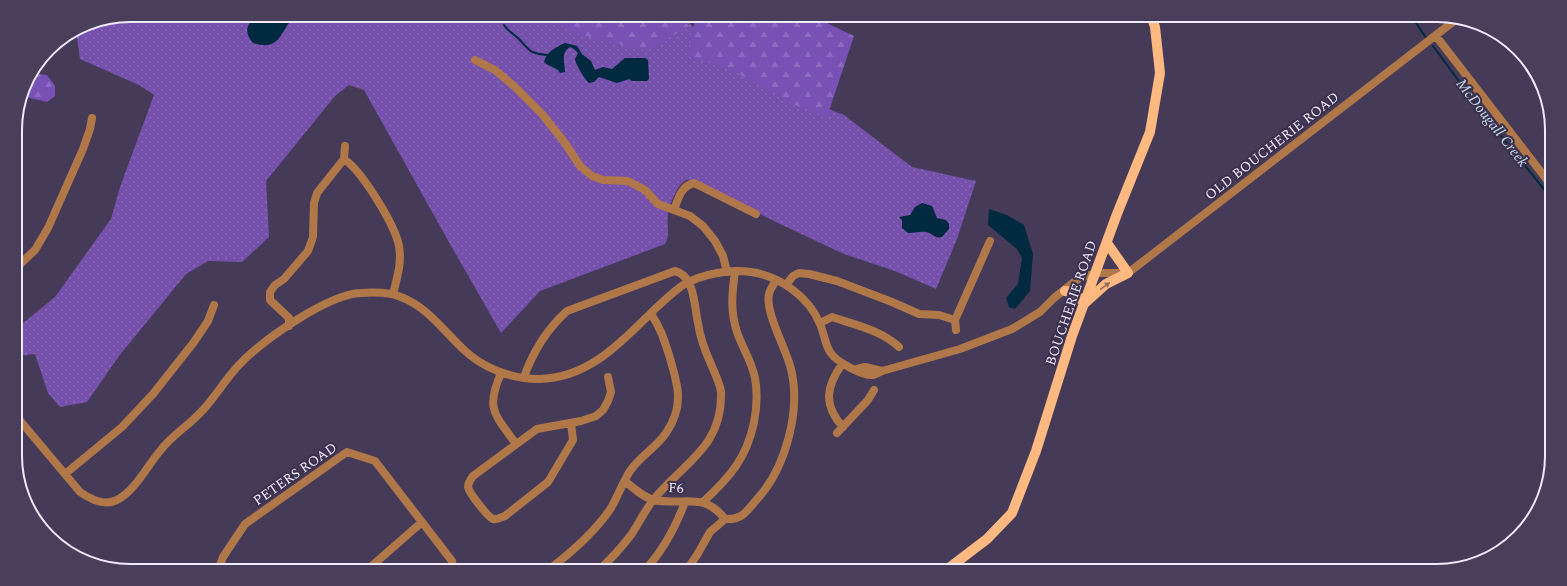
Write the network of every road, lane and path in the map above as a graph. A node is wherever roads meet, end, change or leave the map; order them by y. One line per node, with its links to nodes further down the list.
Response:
1 (1153, 22): 12 (main road, BOUCHERIE ROAD)
2 (1452, 23): 3 (street, OLD BOUCHERIE ROAD)
3 (1436, 36): 8 (street); 16 (street, OLD BOUCHERIE ROAD)
4 (475, 60): 9 (street)
5 (92, 118): 13 (street)
6 (345, 146): 7 (street)
7 (344, 159): 21 (street); 27 (street)
8 (1545, 177)
9 (674, 210): 10 (street); 14 (street)
10 (756, 214)
11 (990, 241): 25 (street)
12 (1107, 243): 15 (main road, BOUCHERIE ROAD); 16 (main road)
13 (22, 262)
14 (731, 272): 17 (street); 18 (street); 44 (street)
15 (1096, 273): 16 (street); 20 (street); 22 (main road, BOUCHERIE ROAD)
16 (1128, 273): 22 (main road, one-way to 16)
17 (776, 280): 19 (street); 45 (street)
18 (690, 282): 24 (street); 32 (street); 42 (street)
19 (786, 285): 25 (street); 26 (street)
20 (1065, 291): 22 (main road); 30 (street)
21 (393, 294): 27 (street); 31 (street)
22 (1085, 302): 54 (main road, BOUCHERIE ROAD)
23 (214, 305): 40 (street)
24 (651, 314): 32 (street); 41 (street)
25 (954, 320): 28 (street)
26 (820, 323): 29 (street); 30 (street)
27 (289, 326): 40 (street)
28 (956, 330)
29 (899, 347)
30 (842, 364): 37 (street)
31 (501, 373): 32 (street); 39 (street)
32 (524, 377)
33 (608, 377): 36 (street)
34 (874, 390): 37 (street)
35 (22, 423): 40 (street)
36 (571, 423): 39 (street); 39 (street)
37 (843, 427): 38 (street)
38 (837, 433)
39 (516, 444)
40 (65, 474)
41 (625, 481): 42 (street, F6); 50 (street)
42 (653, 500): 43 (street, F6); 51 (street)
43 (685, 502): 44 (street, F6); 52 (street)
44 (703, 502): 45 (street, F6)
45 (726, 519): 53 (street)
46 (422, 522): 47 (street, PETERS ROAD); 48 (street); 49 (street, PETERS ROAD)
47 (220, 564)
48 (374, 564)
49 (453, 564)
50 (556, 564)
51 (606, 564)
52 (649, 564)
53 (691, 564)
54 (954, 564)

